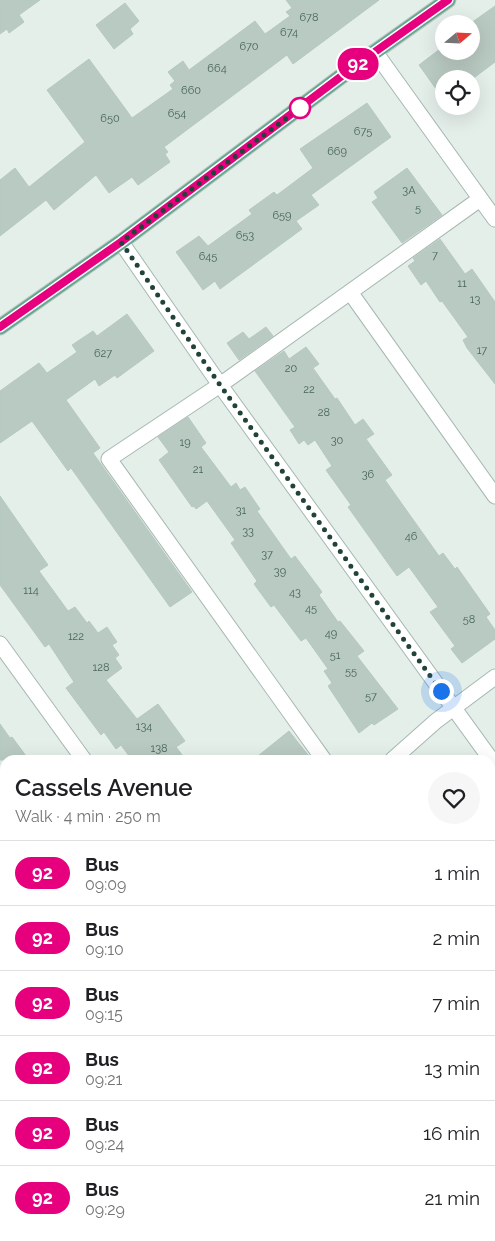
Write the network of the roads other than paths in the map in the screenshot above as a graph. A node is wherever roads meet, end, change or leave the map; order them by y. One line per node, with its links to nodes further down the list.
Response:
1 (448, 0): 2 (main road)
2 (375, 52): 3 (street); 5 (main road)
3 (480, 199): 4 (street); 6 (street)
4 (495, 219)
5 (121, 242): 7 (main road); 8 (street)
6 (350, 292): 8 (street); 9 (street)
7 (0, 326)
8 (220, 385): 12 (street); 14 (street)
9 (495, 496)
10 (0, 644): 13 (street)
11 (495, 677): 12 (street)
12 (454, 707): 15 (street); 16 (street)
13 (80, 755)
14 (320, 755)
15 (398, 755)
16 (488, 755)

